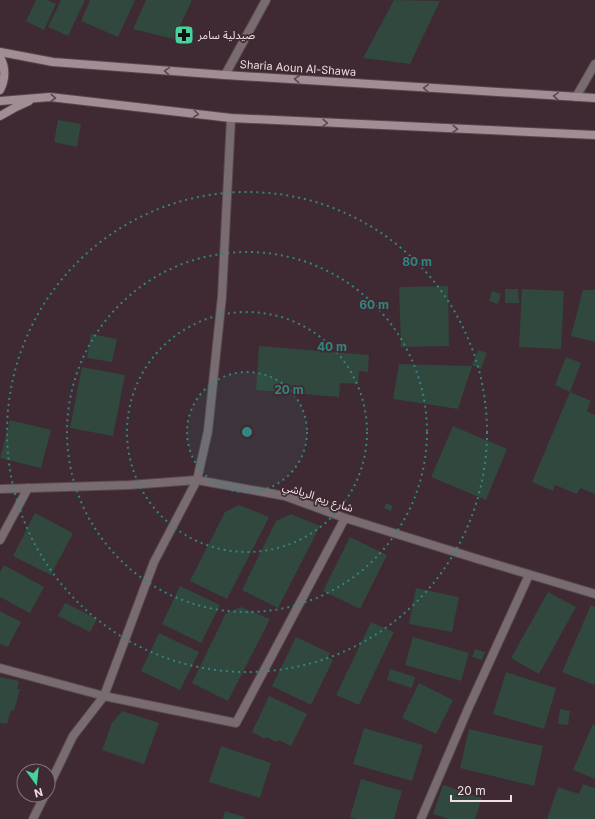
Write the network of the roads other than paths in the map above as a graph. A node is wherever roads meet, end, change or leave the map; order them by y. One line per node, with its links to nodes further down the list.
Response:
1 (266, 0): 5 (street)
2 (0, 52): 5 (main road, Sharia Aoun Al-Shawa, one-way to 2)
3 (0, 57): 6 (main road)
4 (595, 64): 7 (street)
5 (225, 75): 7 (main road, Sharia Aoun Al-Shawa, one-way to 5)
6 (0, 90)
7 (576, 97): 9 (main road, Sharia Aoun Al-Shawa)
8 (34, 98): 10 (main road); 11 (main road); 12 (main road, one-way to 12)
9 (595, 98)
10 (0, 101)
11 (0, 116)
12 (231, 118): 13 (main road, one-way to 13); 14 (street)
13 (595, 135)
14 (197, 480): 15 (street, شارع ريم الرياشي); 17 (street, شارع ريم الرياشي); 22 (street)
15 (28, 488): 16 (street, شارع ريم الرياشي); 18 (street)
16 (0, 489)
17 (345, 518): 19 (street, شارع ريم الرياشي); 22 (street)
18 (0, 540)
19 (529, 575): 20 (street, شارع ريم الرياشي); 26 (street)
20 (595, 594)
21 (0, 668): 22 (street)
22 (104, 696): 23 (street)
23 (56, 771)
24 (41, 803): 25 (street)
25 (33, 819)
26 (421, 819)

